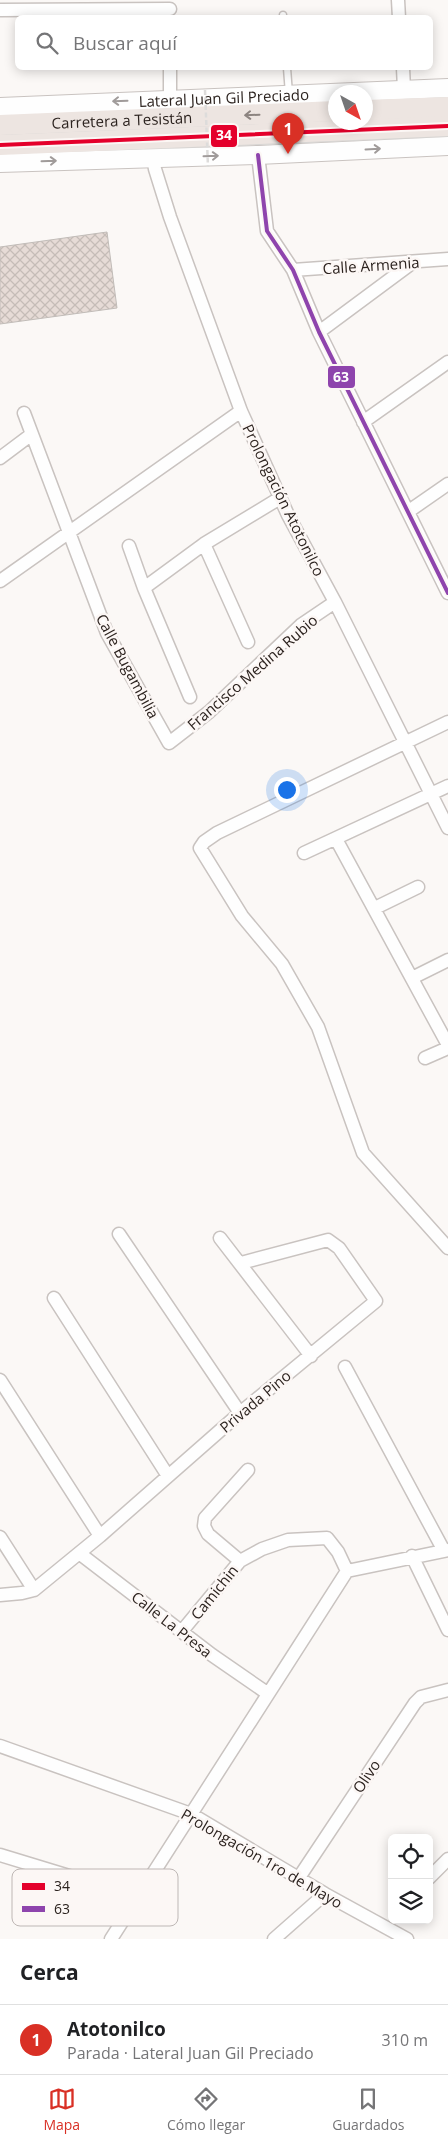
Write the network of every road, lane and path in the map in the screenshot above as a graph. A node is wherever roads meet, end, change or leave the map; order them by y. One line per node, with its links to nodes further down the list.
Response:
1 (398, 0): 4 (street)
2 (169, 9): 3 (street)
3 (0, 10)
4 (400, 15)
5 (170, 70): 12 (street)
6 (287, 70): 11 (lane)
7 (403, 70): 9 (street)
8 (448, 88): 9 (main road, Lateral Juan Gil Preciado)
9 (404, 89): 11 (main road, Lateral Juan Gil Preciado)
10 (205, 90): 25 (path, bridge)
11 (289, 94): 12 (main road, Lateral Juan Gil Preciado)
12 (170, 99): 17 (main road, Lateral Juan Gil Preciado, one-way to 17)
13 (0, 106): 17 (main road, Lateral Juan Gil Preciado)
14 (448, 106): 15 (main road)
15 (373, 110)
16 (328, 111): 17 (main road, Carretera a Tesistán, one-way to 17)
17 (39, 114): 18 (main road, Carretera a Tesistán)
18 (0, 125)
19 (448, 126): 20 (main road, Carretera a Tesistán)
20 (0, 145)
21 (448, 146): 22 (main road, one-way to 21)
22 (258, 155): 23 (main road, one-way to 22); 28 (street)
23 (153, 158): 24 (main road, one-way to 23); 31 (street, Prolongación Atotonilco)
24 (0, 163)
25 (208, 167)
26 (448, 259): 27 (street, Calle Armenia)
27 (412, 263): 28 (street, Calle Armenia); 29 (street)
28 (293, 270): 29 (street)
29 (319, 332): 33 (street)
30 (448, 362): 33 (street)
31 (241, 411): 37 (street, Prolongación Atotonilco); 39 (street)
32 (24, 413): 34 (street, Calle Bugambilia)
33 (362, 422): 38 (street)
34 (32, 434): 35 (street); 39 (street, Calle Bugambilia)
35 (0, 458)
36 (448, 484): 38 (street)
37 (280, 498): 40 (street); 45 (street, Prolongación Atotonilco)
38 (409, 511): 44 (street)
39 (69, 532): 42 (street); 49 (street, Calle Bugambilia)
40 (204, 544): 43 (street); 46 (street)
41 (129, 546): 43 (street)
42 (0, 581)
43 (144, 588): 47 (street)
44 (448, 593)
45 (335, 602): 49 (street, Francisco Medina Rubio); 50 (street, Prolongación Atotonilco)
46 (248, 642)
47 (190, 696)
48 (448, 722): 50 (street)
49 (169, 743)
50 (407, 744): 52 (street, Prolongación Atotonilco); 64 (street)
51 (448, 786): 52 (street)
52 (431, 793): 53 (street, Prolongación Atotonilco); 54 (street)
53 (448, 828)
54 (336, 839): 55 (street); 57 (street)
55 (304, 853)
56 (418, 887): 57 (street)
57 (374, 908): 59 (street)
58 (448, 960): 59 (street)
59 (412, 978): 60 (street)
60 (448, 1046): 61 (street)
61 (425, 1058)
62 (119, 1234): 70 (street)
63 (220, 1238): 65 (street)
64 (448, 1248)
65 (241, 1264): 67 (street); 67 (street, Privada Pino)
66 (54, 1298): 72 (street)
67 (310, 1356): 70 (street, Privada Pino)
68 (345, 1367): 75 (street)
69 (0, 1380): 73 (street)
70 (240, 1413): 72 (street, Privada Pino)
71 (248, 1470): 78 (street)
72 (168, 1476): 73 (street, Privada Pino)
73 (100, 1536): 76 (street, Privada Pino)
74 (0, 1538): 80 (street)
75 (446, 1551): 77 (street)
76 (79, 1552): 80 (street, Privada Pino); 83 (street, Calle La Presa)
77 (412, 1556): 79 (street); 82 (street)
78 (240, 1561): 79 (street, Camichin); 83 (street, Camichin)
79 (346, 1570): 85 (street)
80 (34, 1590): 81 (street)
81 (0, 1595)
82 (448, 1630)
83 (182, 1631): 85 (street, Calle La Presa)
84 (448, 1690): 93 (street, Olivo)
85 (267, 1693): 87 (street)
86 (0, 1746): 87 (street, Prolongación 1ro de Mayo)
87 (191, 1814): 91 (street); 93 (street, Prolongación 1ro de Mayo)
88 (0, 1855): 90 (street)
89 (448, 1859): 92 (street)
90 (46, 1869)
91 (156, 1869)
92 (433, 1874)
93 (298, 1879): 94 (street, Prolongación 1ro de Mayo)
94 (325, 1894): 95 (street, Prolongación 1ro de Mayo); 99 (street)
95 (388, 1922)
96 (390, 1924): 100 (street, Prolongación 1ro de Mayo)
97 (119, 1926): 98 (street)
98 (111, 1939)
99 (274, 1939)
100 (407, 1939)

